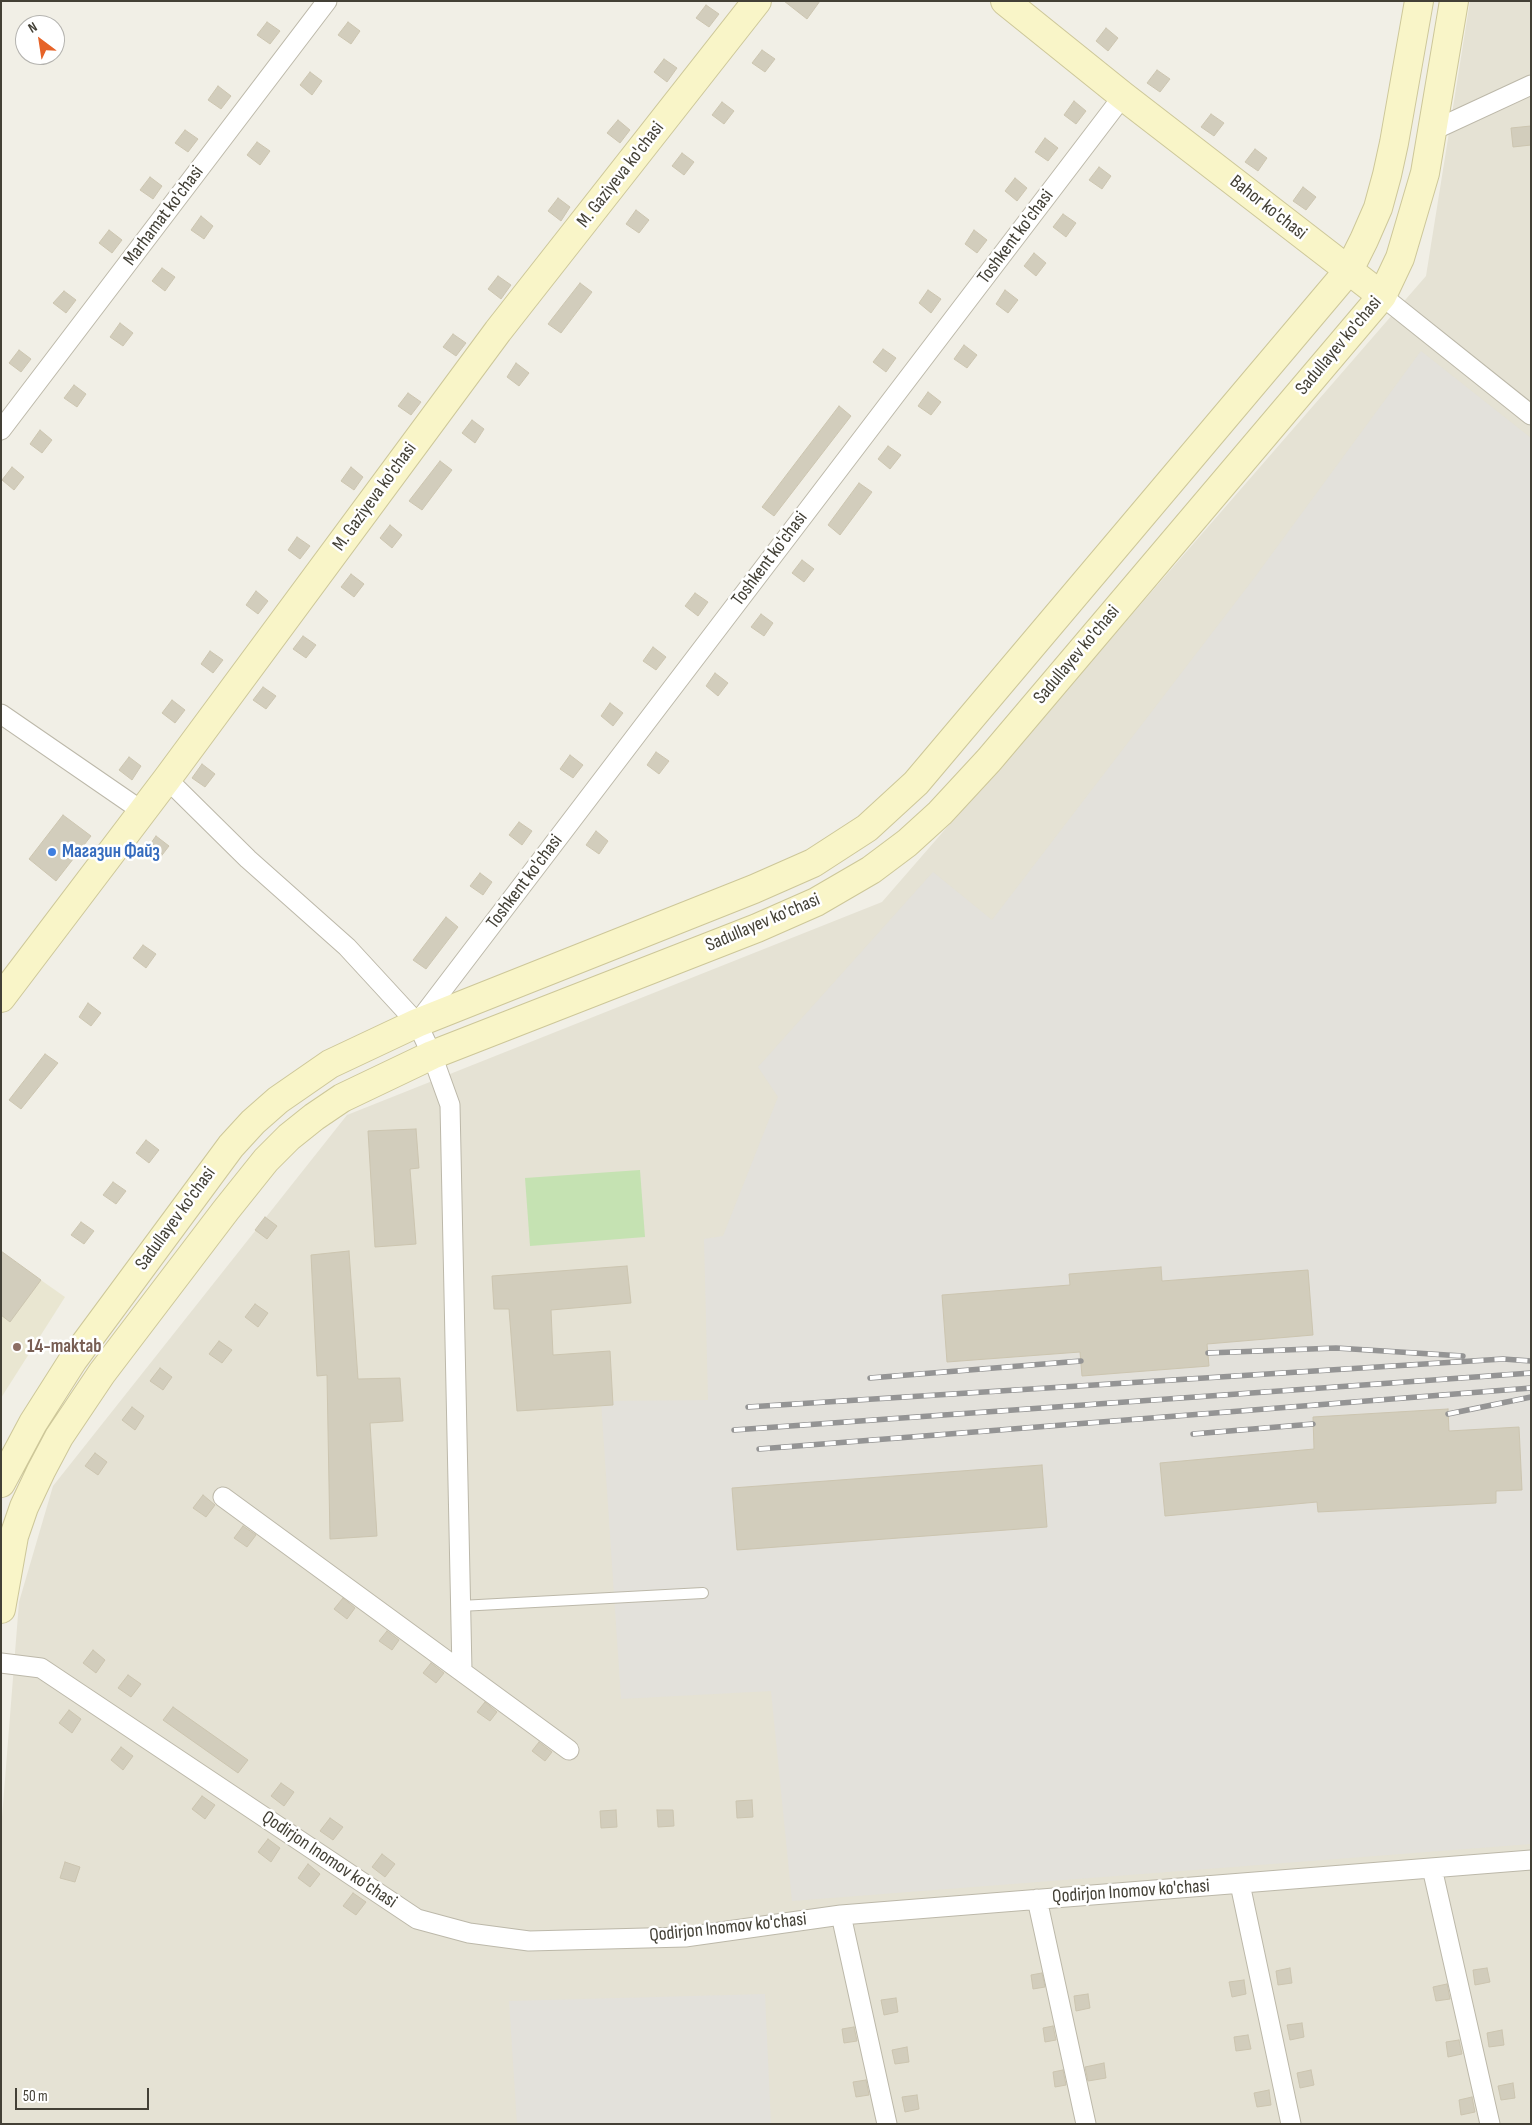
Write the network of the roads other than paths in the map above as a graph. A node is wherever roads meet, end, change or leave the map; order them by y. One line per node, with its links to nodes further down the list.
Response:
1 (327, 1): 12 (street, Marhamat ko'chasi)
2 (757, 1): 14 (main road, M. Gaziyeva ko'chasi)
3 (1005, 1): 7 (main road, Bahor ko'chasi)
4 (1418, 1): 9 (main road, Sadullayev ko'chasi)
5 (1454, 1): 8 (main road, Sadullayev ko'chasi)
6 (1531, 86): 8 (street)
7 (1123, 96): 9 (main road, Bahor ko'chasi); 17 (street, Toshkent ko'chasi)
8 (1434, 130): 10 (main road, Sadullayev ko'chasi)
9 (1349, 270): 10 (main road, Bahor ko'chasi); 17 (main road, Sadullayev ko'chasi)
10 (1382, 296): 11 (street, Bahor ko'chasi); 18 (main road, Sadullayev ko'chasi)
11 (1531, 415)
12 (1, 430)
13 (1, 714): 15 (street)
14 (167, 779): 15 (main road, M. Gaziyeva ko'chasi); 17 (street)
15 (142, 811): 16 (main road, M. Gaziyeva ko'chasi)
16 (1, 998)
17 (417, 1023): 18 (street); 19 (main road, Sadullayev ko'chasi)
18 (432, 1055): 22 (street); 23 (main road, Sadullayev ko'chasi)
19 (1, 1482)
20 (223, 1497): 25 (street)
21 (703, 1593): 22 (lane)
22 (460, 1606): 25 (street)
23 (1, 1609)
24 (1, 1663): 31 (street, Qodirjon Inomov ko'chasi)
25 (462, 1671): 26 (street)
26 (569, 1750)
27 (1531, 1860): 28 (street, Qodirjon Inomov ko'chasi)
28 (1432, 1868): 29 (street, Qodirjon Inomov ko'chasi); 35 (street)
29 (1240, 1884): 30 (street, Qodirjon Inomov ko'chasi); 34 (street)
30 (1037, 1898): 31 (street, Qodirjon Inomov ko'chasi); 33 (street)
31 (841, 1915): 32 (street)
32 (887, 2124)
33 (1086, 2124)
34 (1291, 2124)
35 (1490, 2124)

